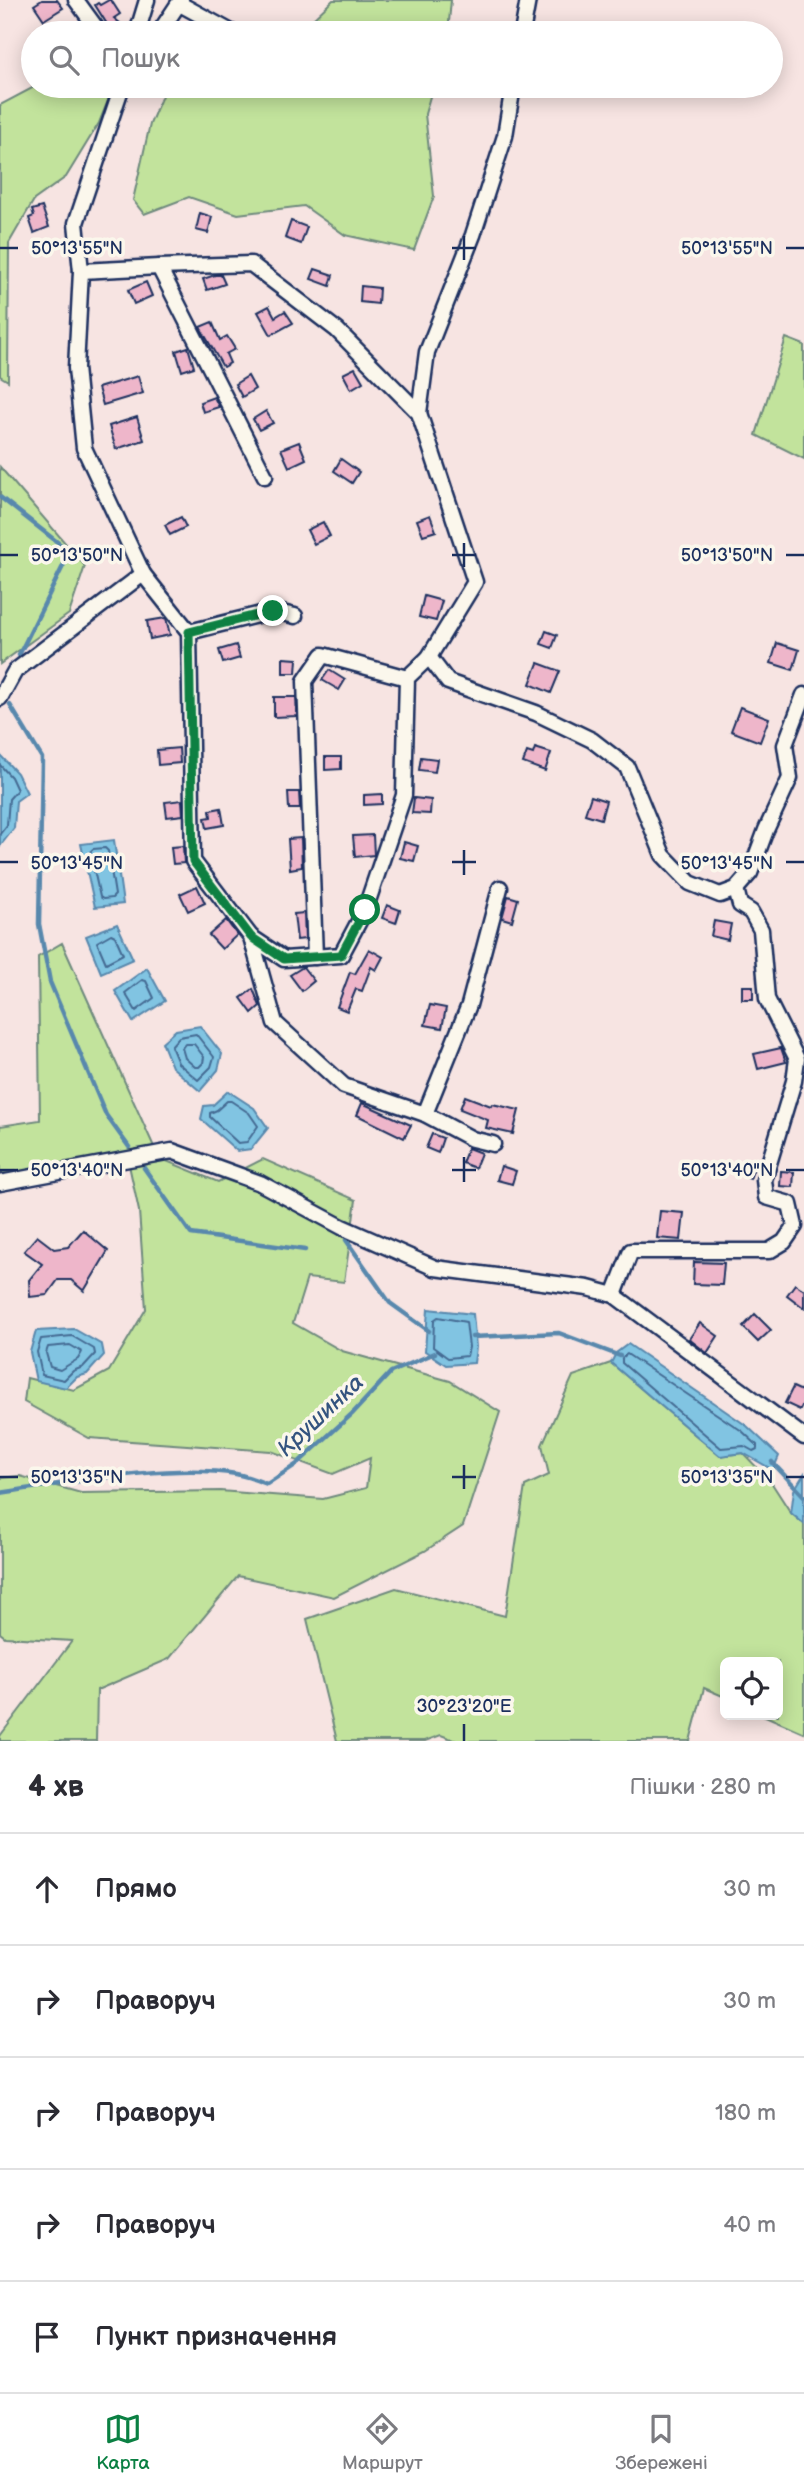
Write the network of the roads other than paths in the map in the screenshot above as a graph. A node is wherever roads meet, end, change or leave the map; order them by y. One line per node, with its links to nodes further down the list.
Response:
1 (76, 0): 5 (street)
2 (147, 0): 6 (street)
3 (528, 0): 9 (street)
4 (180, 2): 7 (street); 8 (street)
5 (91, 21)
6 (141, 21)
7 (167, 21)
8 (212, 21)
9 (524, 21)
10 (118, 98): 13 (street)
11 (511, 98): 14 (street)
12 (159, 267): 13 (street); 14 (street); 15 (street)
13 (82, 271): 16 (street)
14 (419, 413): 19 (street)
15 (265, 476)
16 (143, 574): 18 (street); 22 (street)
17 (295, 616): 18 (street)
18 (189, 632): 26 (street)
19 (429, 657): 20 (street); 25 (street)
20 (407, 678): 27 (street); 27 (street)
21 (804, 695): 23 (street)
22 (0, 698)
23 (797, 779): 25 (street)
24 (500, 888): 28 (street)
25 (736, 889): 31 (street)
26 (251, 937): 27 (street); 28 (street)
27 (315, 957)
28 (425, 1114): 29 (street)
29 (494, 1143)
30 (0, 1183): 31 (street)
31 (614, 1295): 32 (street)
32 (804, 1437)

